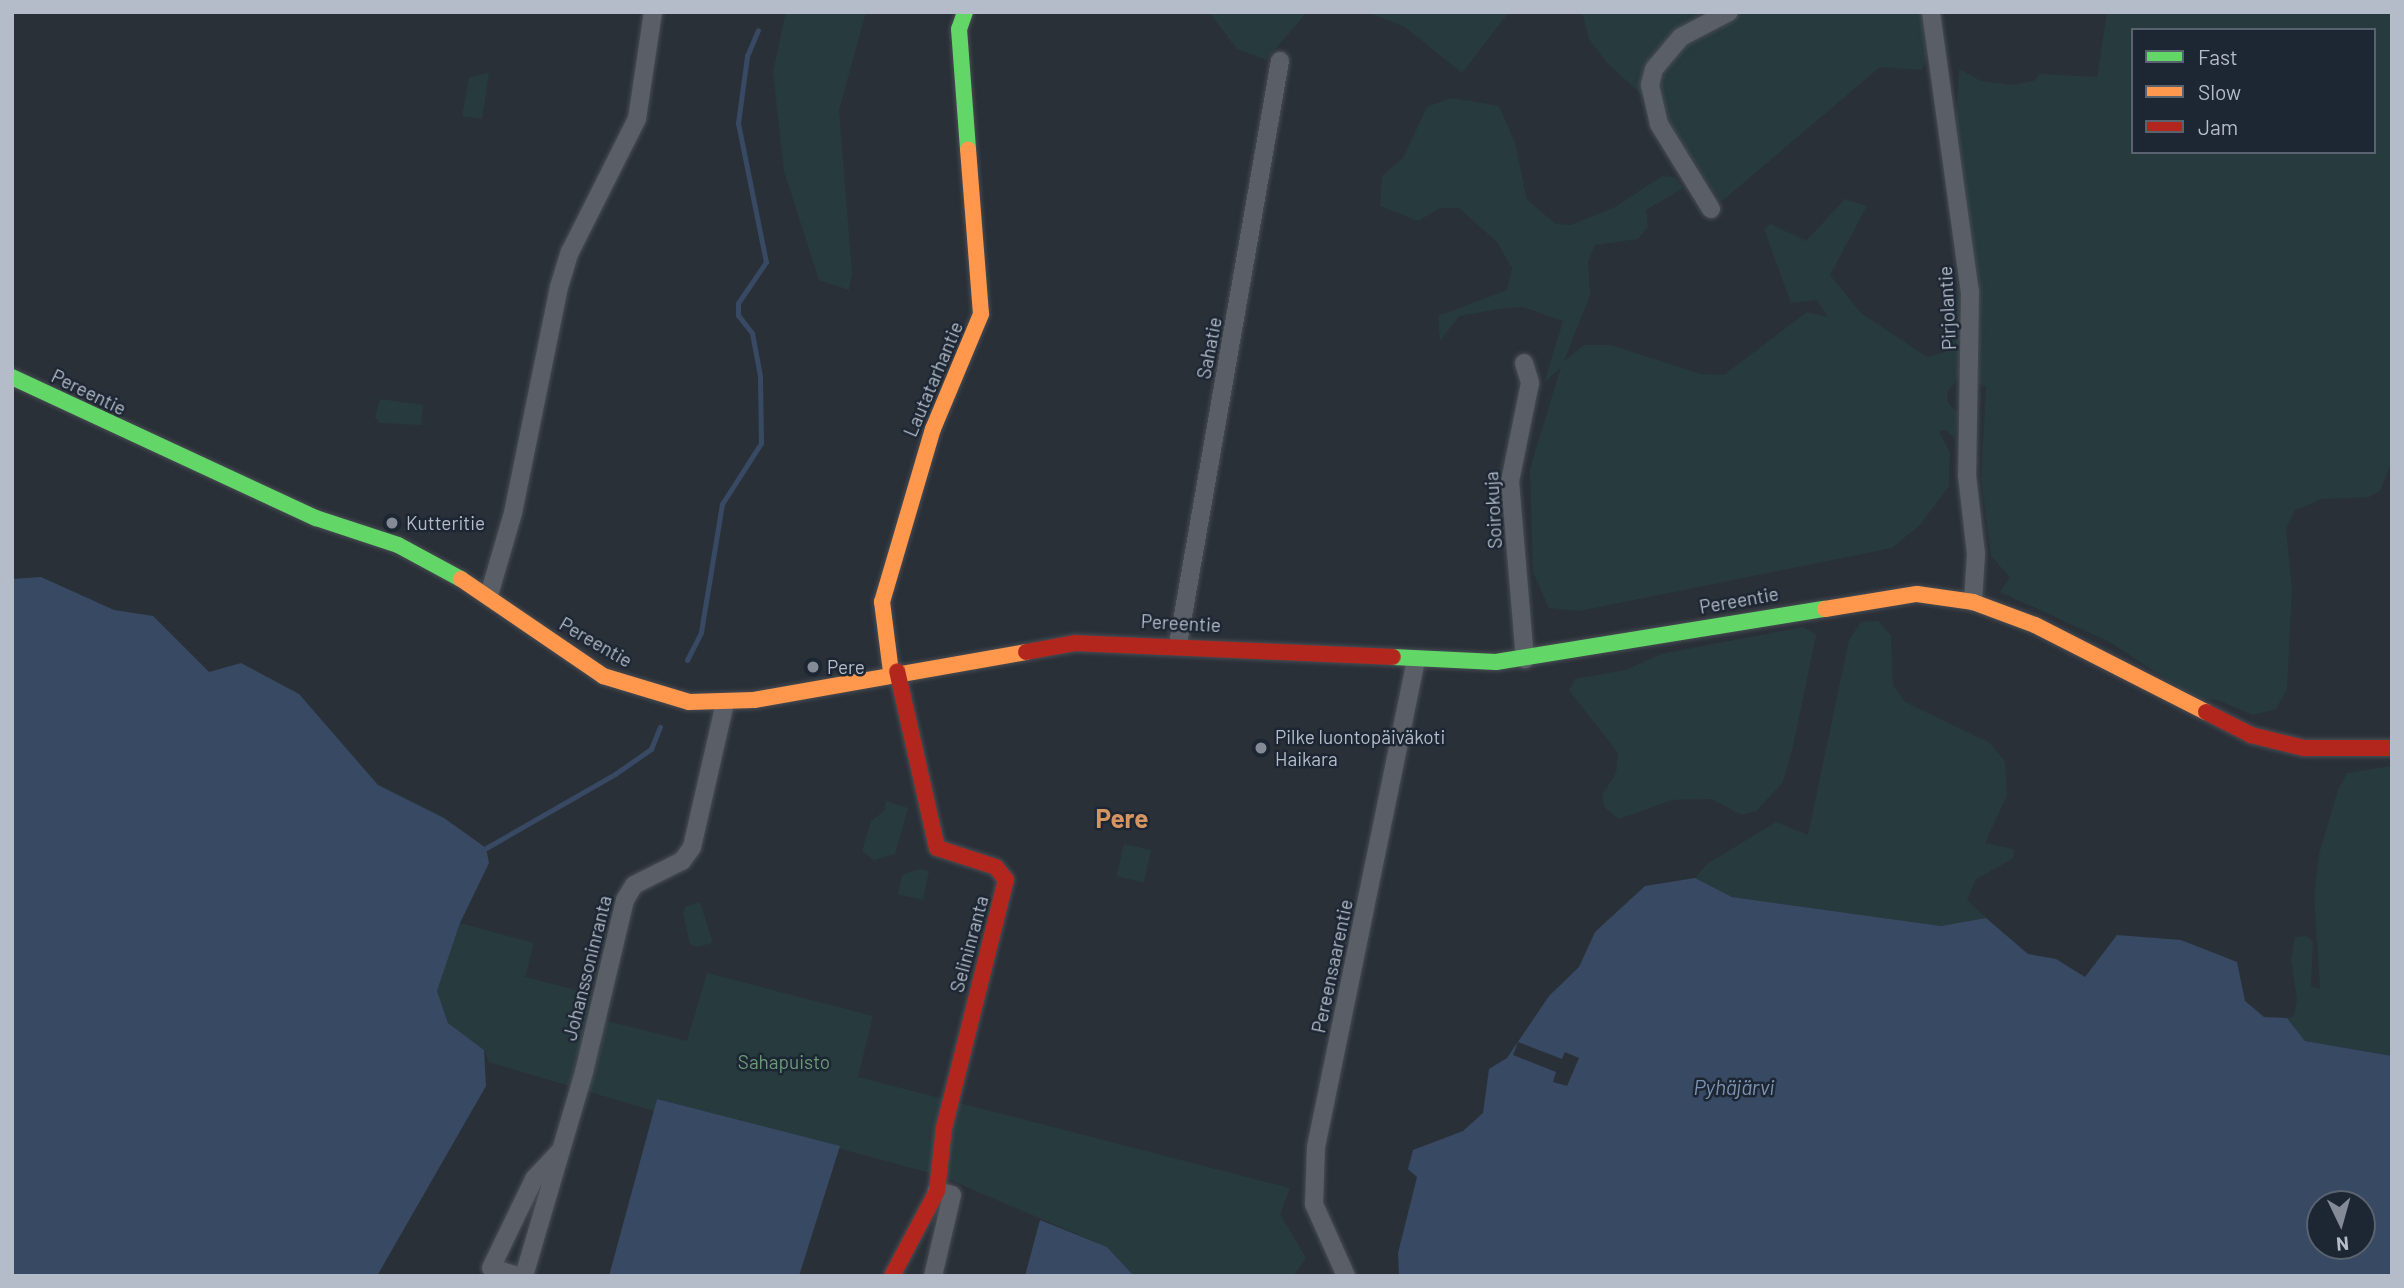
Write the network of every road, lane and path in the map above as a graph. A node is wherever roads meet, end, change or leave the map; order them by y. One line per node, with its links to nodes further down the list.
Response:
1 (653, 12): 9 (street)
2 (965, 12): 14 (street, Lautatarhantie)
3 (1730, 12): 6 (street)
4 (1931, 12): 10 (street, Pirjolantie)
5 (1280, 61): 11 (street, Sahatie)
6 (1711, 209)
7 (1524, 363): 12 (street, Soirokuja)
8 (12, 377): 9 (street, Pereentie)
9 (489, 596): 15 (street, Pereentie)
10 (1973, 602): 12 (street, Pereentie); 16 (street, Pereentie)
11 (1178, 644): 13 (street, Pereentie); 14 (street, Pereentie)
12 (1525, 659): 13 (street, Pereentie)
13 (1416, 662): 23 (street, Pereensaarentie)
14 (894, 672): 15 (street, Pereentie); 18 (street, Selininranta)
15 (725, 703): 17 (street, Johanssoninranta)
16 (2392, 748)
17 (559, 1152): 19 (street, Johanssoninranta); 20 (street, Johanssoninranta)
18 (937, 1191): 21 (street, Selininranta); 22 (street)
19 (518, 1276)
20 (524, 1276)
21 (892, 1276)
22 (933, 1276)
23 (1346, 1276)

